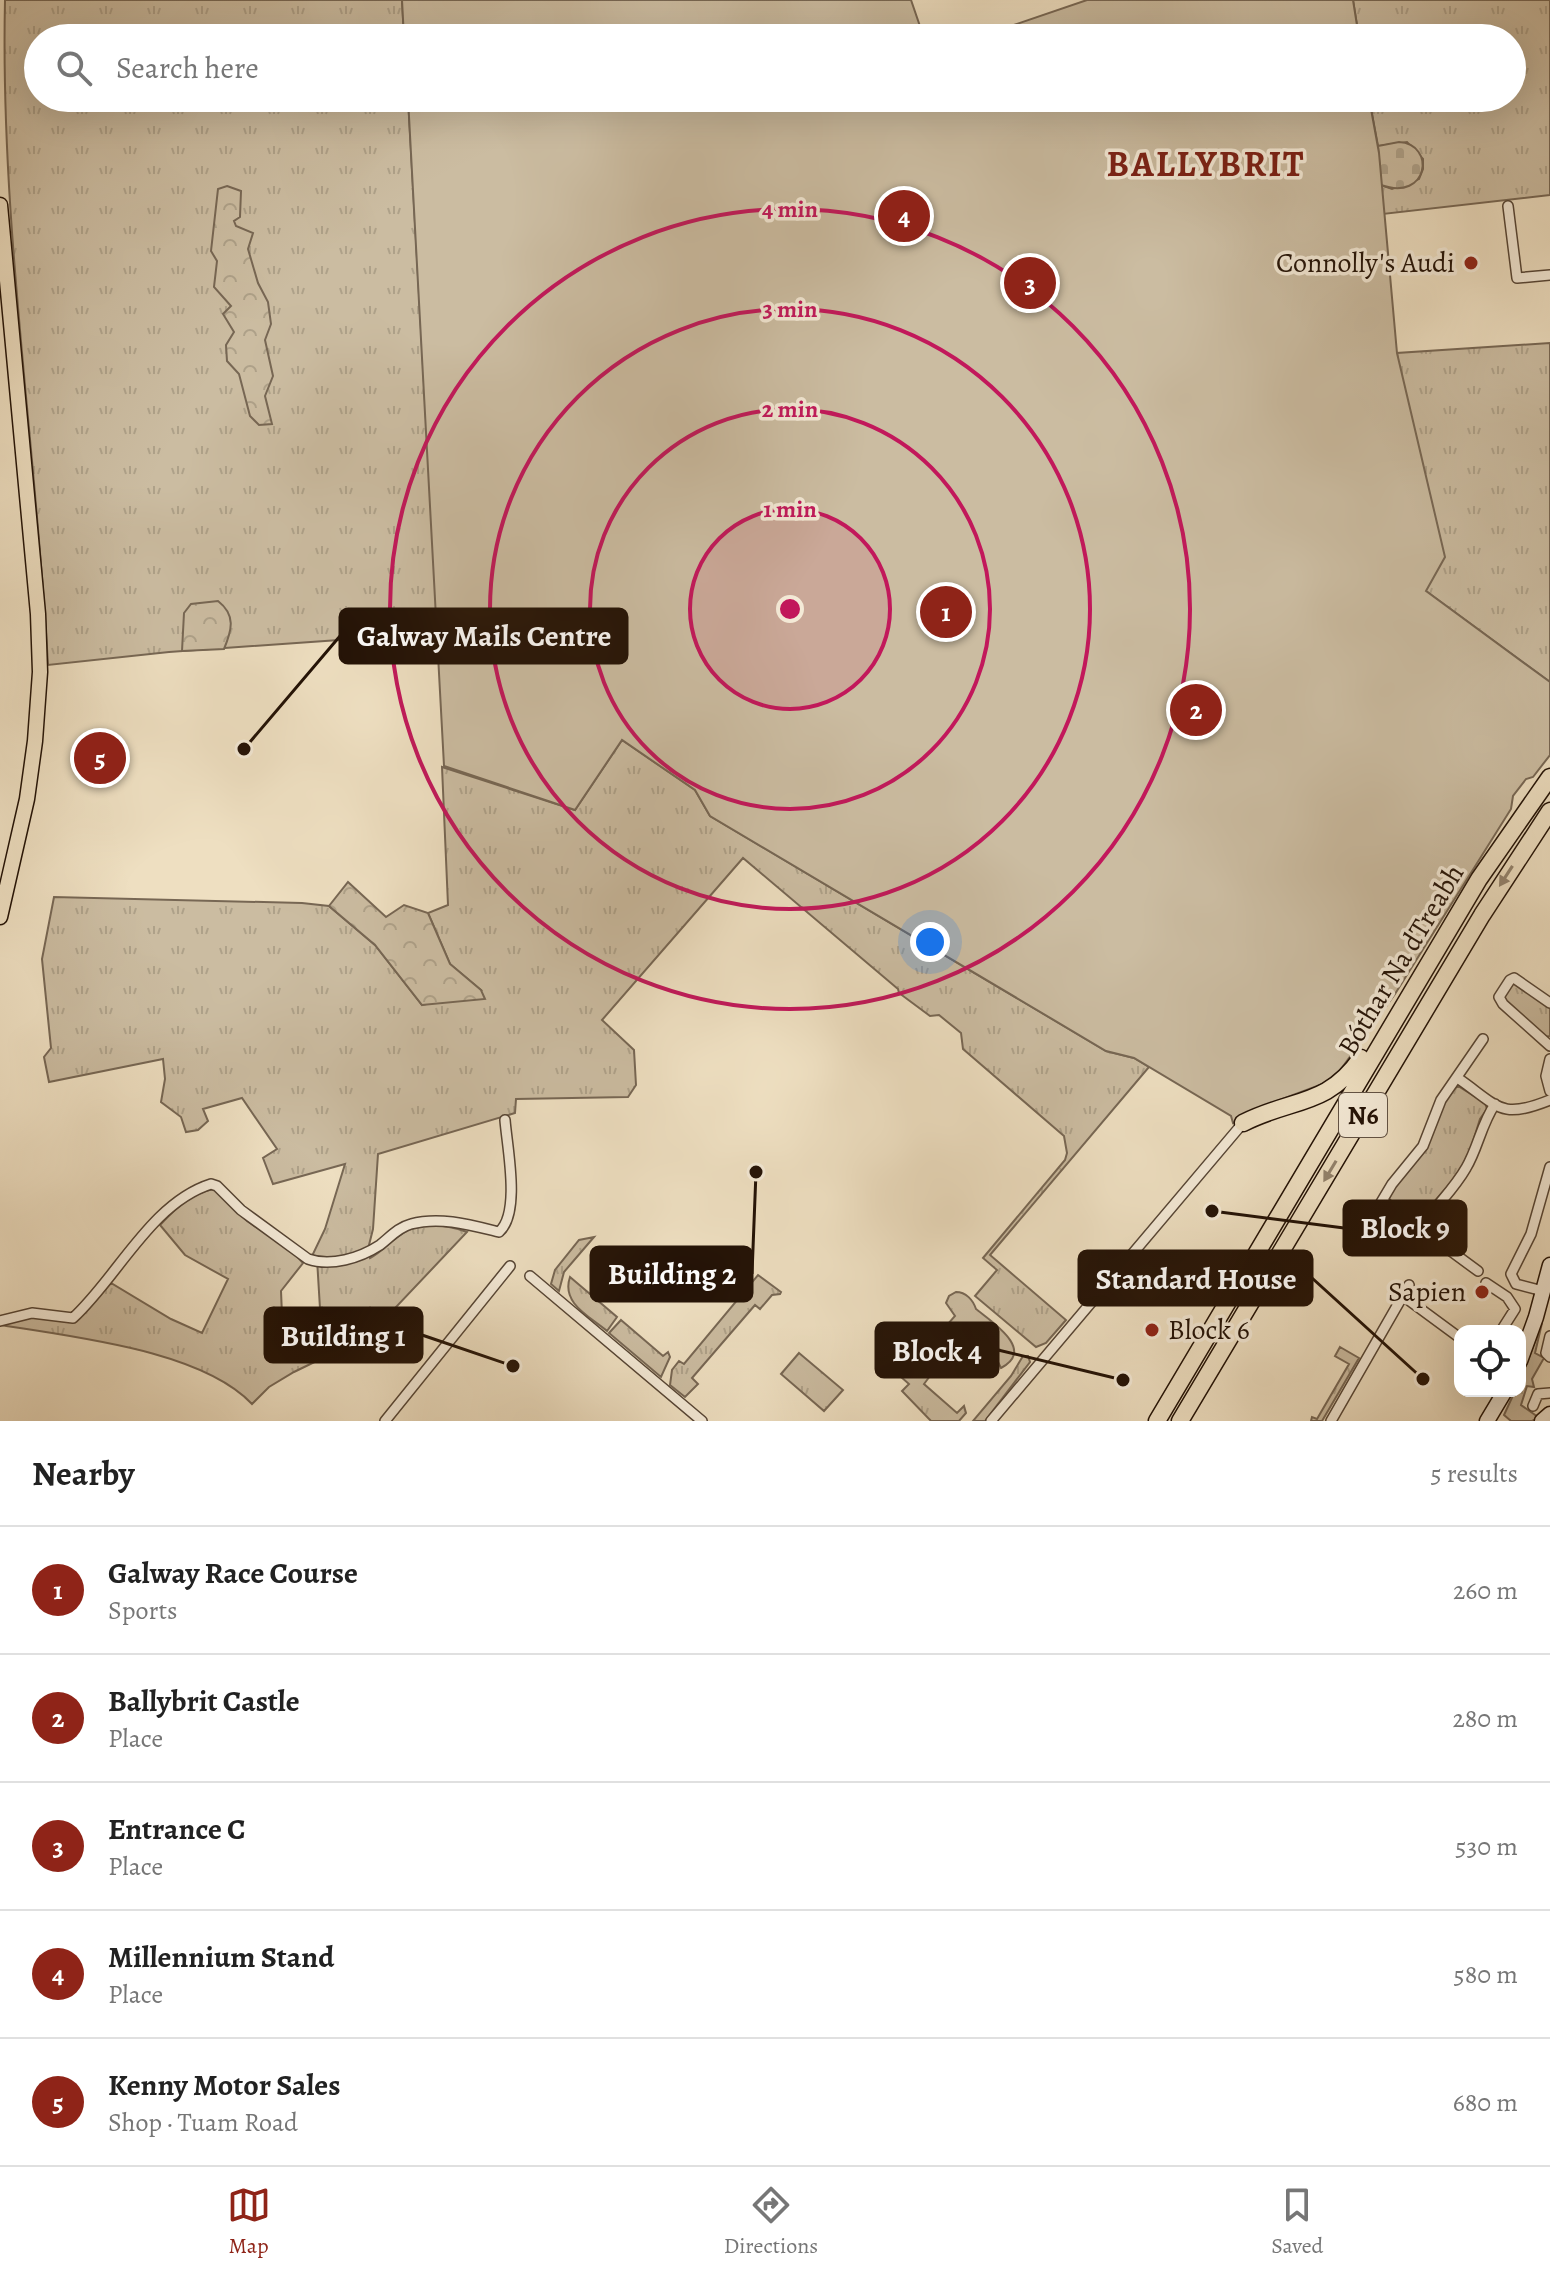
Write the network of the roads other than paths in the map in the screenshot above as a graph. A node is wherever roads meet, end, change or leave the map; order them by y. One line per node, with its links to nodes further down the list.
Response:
1 (0, 205): 6 (main road)
2 (1508, 206): 3 (street)
3 (1550, 275)
4 (1550, 777): 7 (highway, Bóthar Na dTreabh / N6)
5 (1550, 811): 47 (highway, Bóthar Na dTreabh / N6, one-way to 47)
6 (0, 917)
7 (1411, 994): 17 (highway); 46 (highway, Bóthar Na dTreabh / N6)
8 (1550, 1003): 10 (street)
9 (1483, 1039): 12 (street)
10 (1550, 1046)
11 (1550, 1059): 13 (street)
12 (1459, 1079): 15 (street); 19 (street)
13 (1550, 1091)
14 (1550, 1100): 15 (street)
15 (1495, 1104): 20 (street)
16 (505, 1120): 32 (street)
17 (1243, 1123): 45 (street)
18 (1550, 1167): 26 (street)
19 (1383, 1201): 20 (street); 21 (street)
20 (1420, 1230): 24 (street)
21 (1361, 1236)
22 (1550, 1265): 29 (main road)
23 (510, 1266): 43 (street)
24 (1478, 1271)
25 (530, 1276): 44 (street)
26 (1513, 1279): 29 (street); 30 (street)
27 (1486, 1283): 30 (street)
28 (1409, 1285): 31 (street)
29 (1543, 1291): 36 (main road)
30 (1503, 1294): 33 (street)
31 (1403, 1296): 34 (street); 48 (street)
32 (0, 1321)
33 (1505, 1325)
34 (1454, 1334)
35 (1550, 1336): 37 (street)
36 (1526, 1343)
37 (1550, 1357)
38 (1550, 1393): 40 (street)
39 (1502, 1397): 42 (main road)
40 (1533, 1406)
41 (1550, 1414): 49 (main road)
42 (1490, 1420)
43 (385, 1421)
44 (702, 1421)
45 (991, 1421)
46 (1157, 1421)
47 (1180, 1421)
48 (1331, 1421)
49 (1542, 1421)

